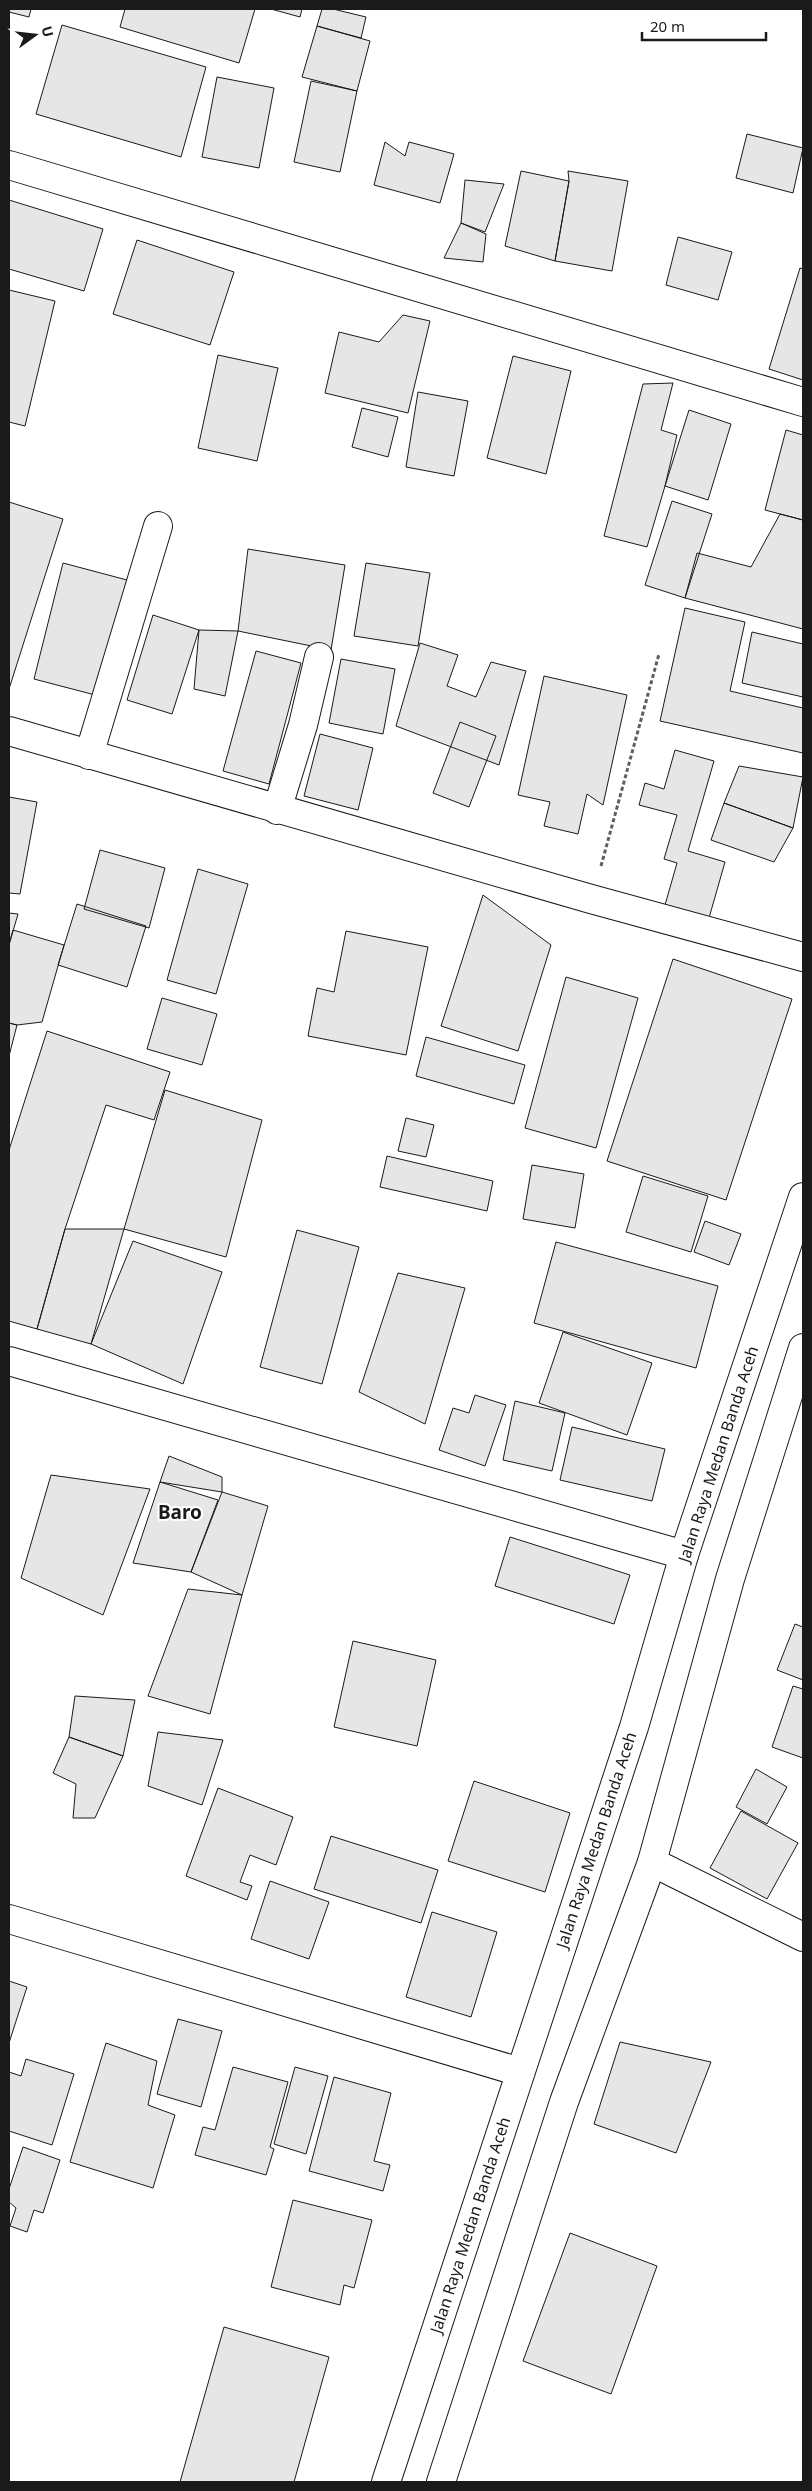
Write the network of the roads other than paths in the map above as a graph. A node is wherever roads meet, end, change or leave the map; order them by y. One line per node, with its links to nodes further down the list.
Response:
1 (9, 165): 2 (main road)
2 (803, 402)
3 (158, 526): 6 (main road)
4 (319, 657): 7 (main road)
5 (9, 731): 6 (main road)
6 (89, 755): 7 (main road)
7 (277, 810): 8 (main road)
8 (803, 956)
9 (803, 1197): 12 (main road, Jalan Raya Medan Banda Aceh)
10 (803, 1348): 13 (main road)
11 (9, 1361): 12 (main road)
12 (684, 1555): 16 (main road, Jalan Raya Medan Banda Aceh)
13 (652, 1862): 15 (main road); 18 (main road)
14 (9, 1920): 16 (main road)
15 (803, 1938)
16 (520, 2072): 17 (main road, Jalan Raya Medan Banda Aceh)
17 (386, 2482)
18 (441, 2482)

